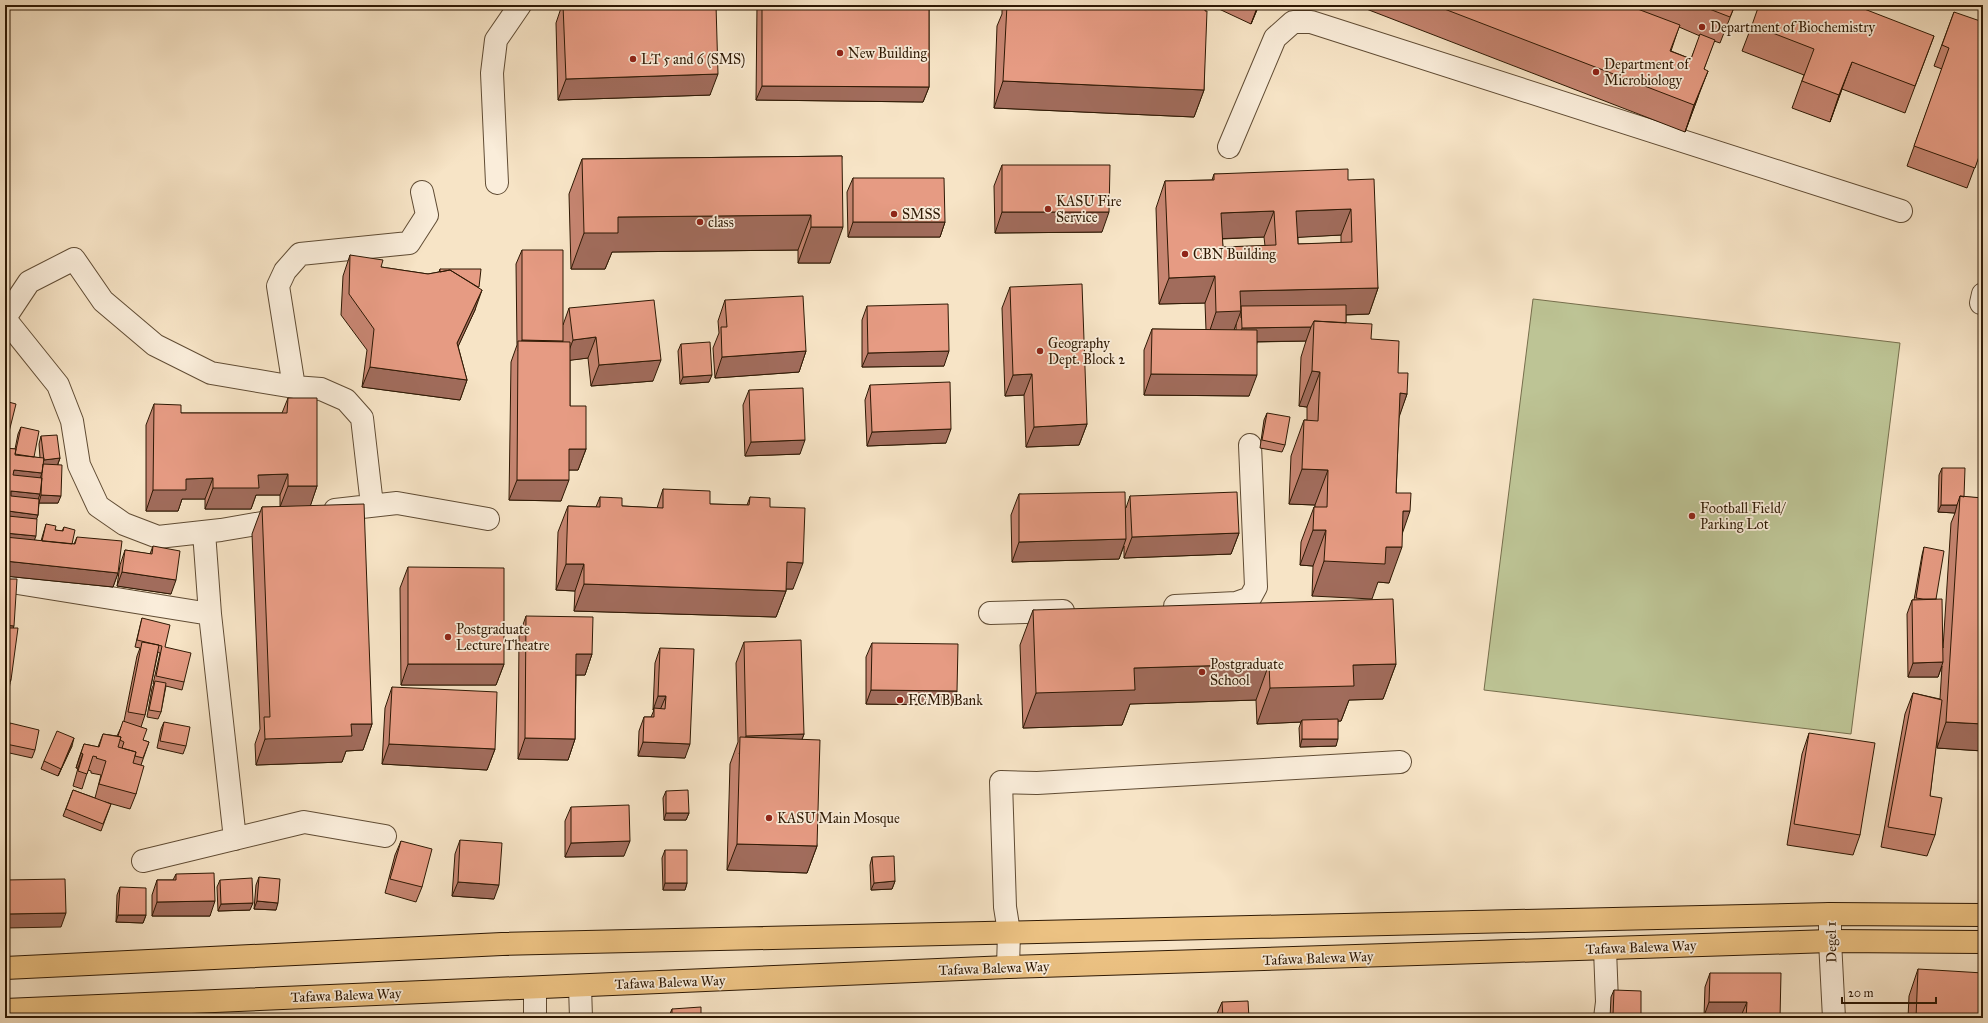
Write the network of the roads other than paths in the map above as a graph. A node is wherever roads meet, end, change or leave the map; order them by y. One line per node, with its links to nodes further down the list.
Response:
1 (520, 5): 3 (street)
2 (1229, 147): 5 (street)
3 (498, 183)
4 (422, 192): 7 (street)
5 (1901, 211)
6 (5, 319): 7 (street); 11 (street)
7 (294, 387): 9 (street)
8 (1250, 445): 13 (street)
9 (372, 505): 10 (street); 11 (street)
10 (488, 519)
11 (204, 532): 16 (street)
12 (5, 581): 16 (street)
13 (1151, 607)
14 (1082, 610): 15 (street)
15 (990, 613)
16 (210, 614): 19 (street)
17 (1400, 762): 23 (street)
18 (385, 836): 19 (street)
19 (235, 839): 20 (street)
20 (142, 861)
21 (1830, 914): 22 (main road, Tafawa Balewa Way); 23 (main road, Tafawa Balewa Way); 24 (street, Degel 1)
22 (1983, 915)
23 (1009, 932): 27 (street); 28 (main road, Tafawa Balewa Way)
24 (1830, 941): 25 (main road, Tafawa Balewa Way); 26 (main road, Tafawa Balewa Way); 36 (street, Degel 1)
25 (1983, 942)
26 (1605, 949): 27 (main road, Tafawa Balewa Way); 35 (street)
27 (1008, 967): 29 (main road, Tafawa Balewa Way)
28 (5, 968)
29 (580, 986): 30 (main road, Tafawa Balewa Way); 34 (street)
30 (535, 988): 32 (main road, Tafawa Balewa Way); 33 (street)
31 (5, 1010): 32 (main road, Tafawa Balewa Way)
32 (34, 1013)
33 (535, 1018)
34 (581, 1018)
35 (1606, 1018)
36 (1834, 1018)

